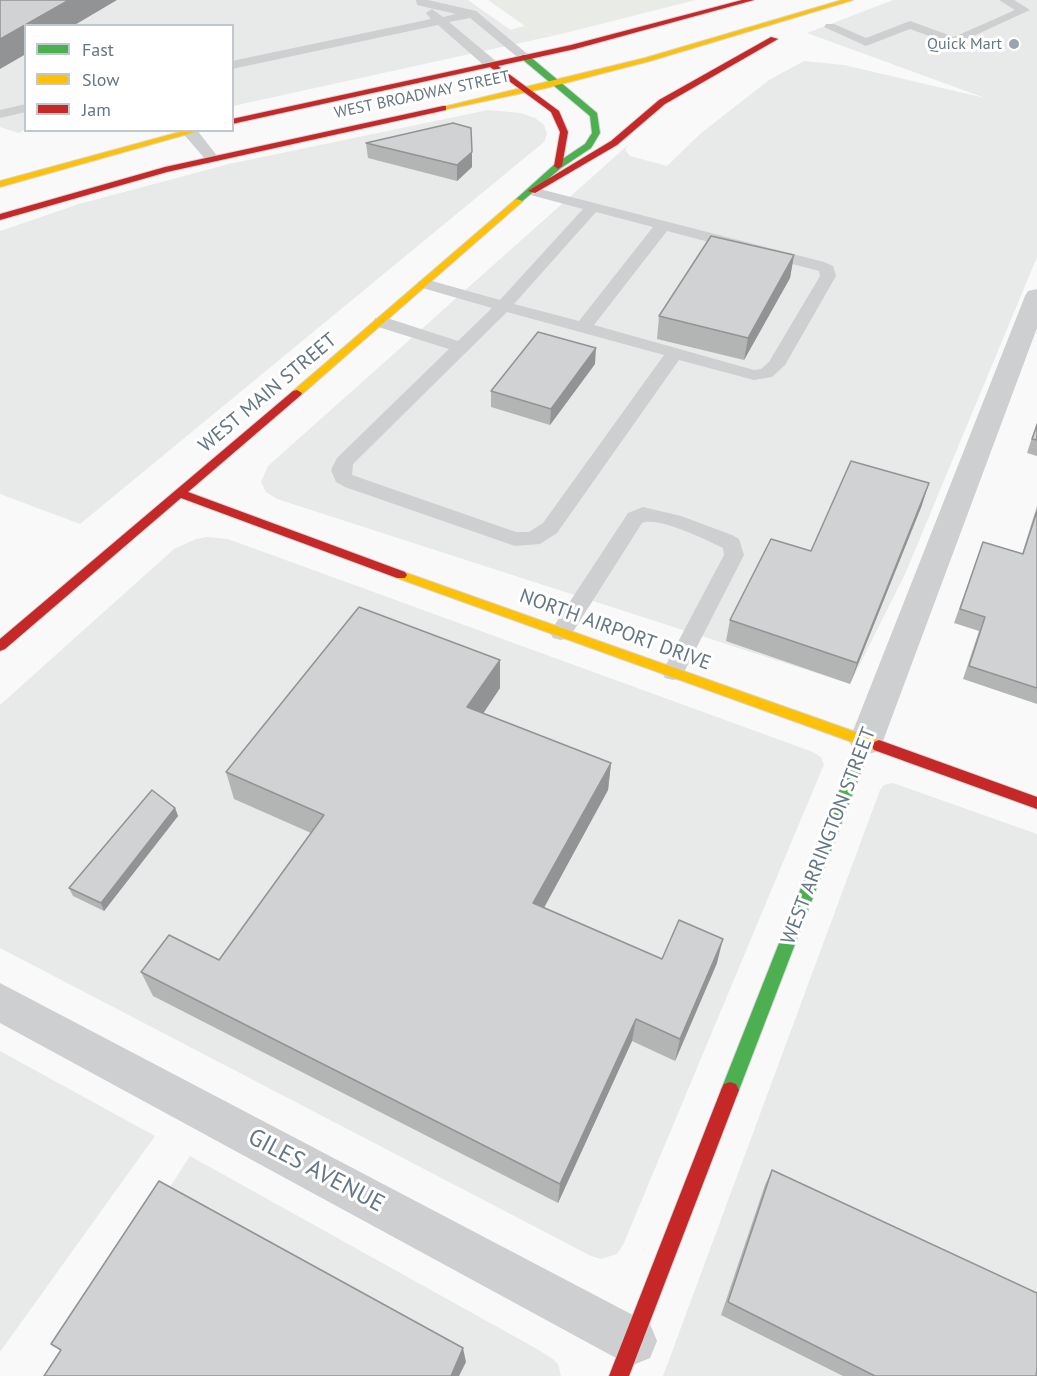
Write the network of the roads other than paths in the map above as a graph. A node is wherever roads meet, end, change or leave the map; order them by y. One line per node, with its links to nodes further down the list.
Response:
1 (750, 0): 9 (main road, WEST BROADWAY STREET)
2 (849, 0): 12 (main road, WEST BROADWAY STREET)
3 (861, 0): 22 (main road)
4 (1005, 0): 8 (lane)
5 (419, 1): 6 (lane); 7 (lane)
6 (472, 14): 7 (lane); 9 (lane)
7 (441, 20): 10 (lane); 11 (lane)
8 (830, 27)
9 (525, 57): 11 (main road, WEST BROADWAY STREET); 12 (main road, WEST MAIN STREET)
10 (234, 64)
11 (492, 65): 13 (main road); 16 (main road, WEST BROADWAY STREET)
12 (557, 83): 13 (main road, WEST BROADWAY STREET); 20 (main road, WEST MAIN STREET)
13 (526, 91): 19 (main road, WEST BROADWAY STREET); 20 (main road)
14 (24, 108): 15 (lane)
15 (0, 114)
16 (234, 122)
17 (188, 132): 21 (main road)
18 (193, 132): 19 (lane)
19 (210, 157): 24 (main road, WEST BROADWAY STREET)
20 (558, 166): 22 (main road, WEST MAIN STREET)
21 (0, 184)
22 (532, 191): 23 (lane); 26 (main road, WEST MAIN STREET)
23 (592, 207): 25 (lane); 28 (lane)
24 (0, 217)
25 (663, 225): 30 (lane); 32 (lane)
26 (425, 284): 28 (lane); 29 (main road, WEST MAIN STREET)
27 (1037, 296): 37 (street, WEST ARRINGTON STREET)
28 (503, 306): 30 (lane); 31 (lane)
29 (381, 322): 31 (lane); 33 (main road, WEST MAIN STREET)
30 (583, 328): 32 (lane)
31 (460, 347): 32 (lane)
32 (674, 355)
33 (180, 493): 34 (main road, NORTH AIRPORT DRIVE); 35 (main road, WEST MAIN STREET)
34 (561, 632): 36 (main road, NORTH AIRPORT DRIVE); 36 (lane)
35 (0, 646)
36 (673, 672): 37 (main road, NORTH AIRPORT DRIVE)
37 (866, 741): 38 (main road, NORTH AIRPORT DRIVE); 40 (main road, WEST ARRINGTON STREET)
38 (1037, 803)
39 (0, 1002): 40 (street, GILES AVENUE)
40 (626, 1358)

